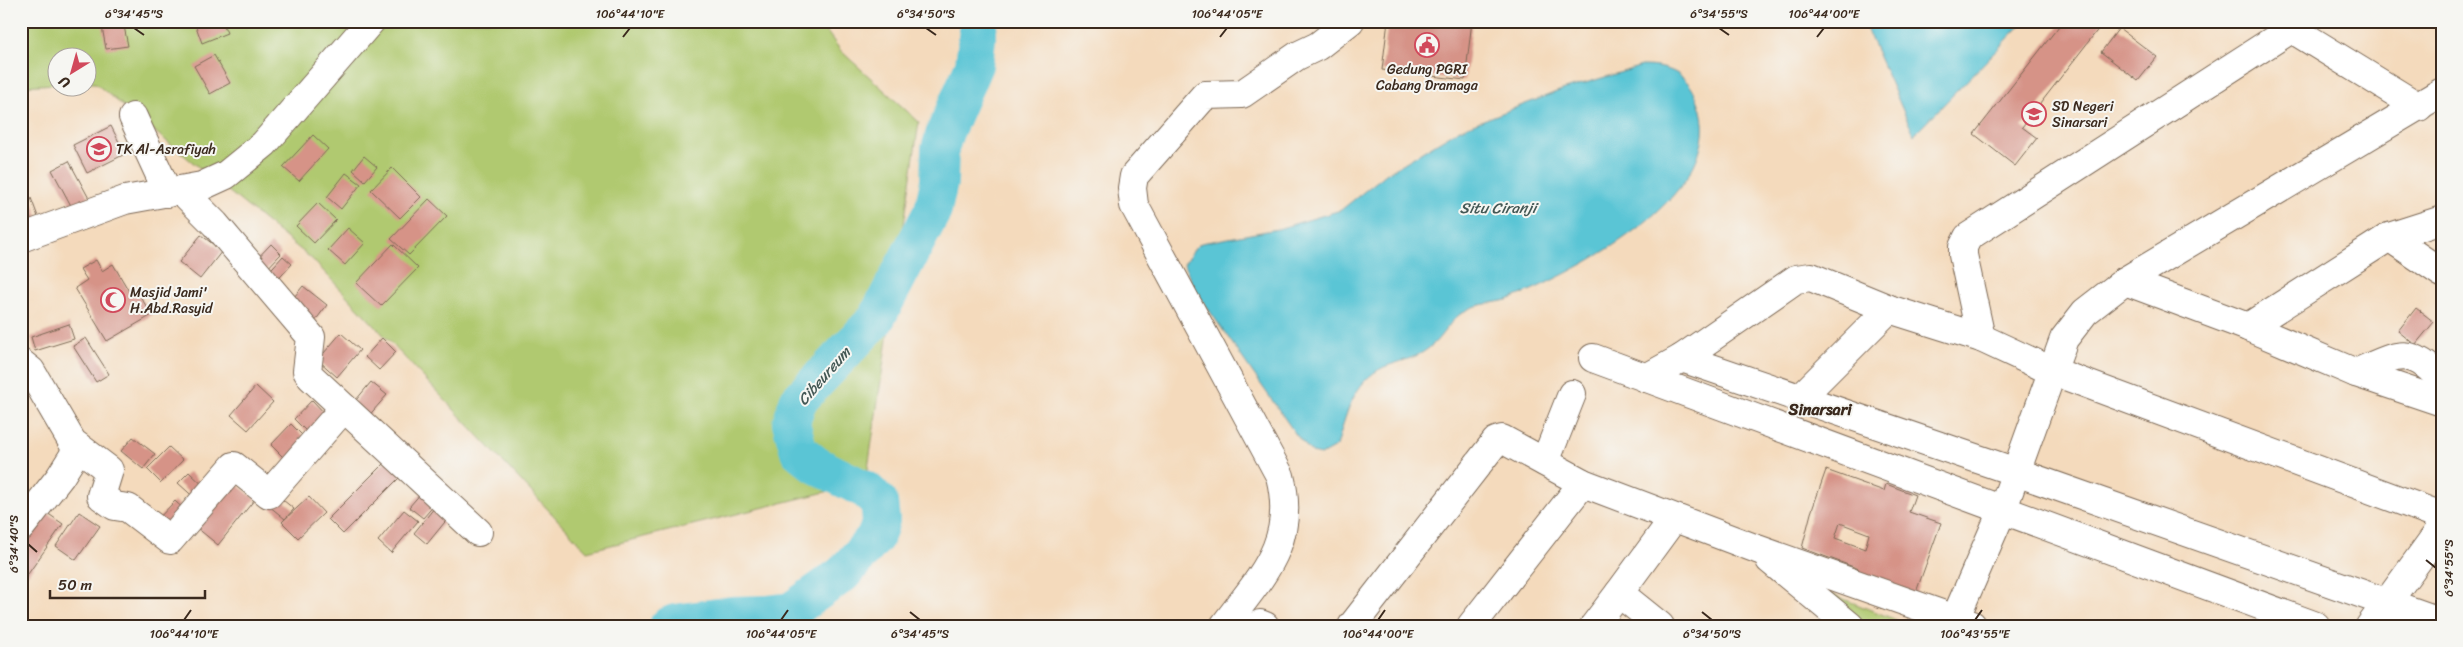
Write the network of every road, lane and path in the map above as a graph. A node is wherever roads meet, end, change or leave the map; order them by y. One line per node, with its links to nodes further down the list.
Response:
1 (371, 21): 7 (street)
2 (1350, 21): 42 (street)
3 (2285, 25): 5 (street); 15 (street)
4 (2442, 92): 5 (street)
5 (2419, 107): 12 (street)
6 (133, 117): 7 (street)
7 (175, 192): 10 (street); 26 (street)
8 (2442, 220): 9 (street)
9 (2389, 237): 11 (street); 14 (street)
10 (21, 238)
11 (2442, 273)
12 (2125, 282): 14 (street); 19 (street)
13 (1889, 309): 15 (street); 17 (street); 24 (street)
14 (2248, 327): 20 (street)
15 (1981, 338): 19 (street)
16 (1593, 358): 21 (street)
17 (1682, 358): 21 (street); 24 (street)
18 (21, 363): 27 (street)
19 (2052, 371): 29 (street); 32 (street)
20 (2356, 373): 22 (street); 25 (street)
21 (1646, 378): 31 (street)
22 (2442, 381)
23 (1572, 394): 28 (street)
24 (1799, 399): 29 (street)
25 (2442, 402)
26 (344, 408): 27 (street); 36 (street)
27 (76, 445): 34 (street)
28 (1545, 462): 30 (street); 45 (street)
29 (2016, 472): 31 (street); 39 (street)
30 (1583, 483): 33 (street); 46 (street)
31 (2002, 512): 41 (street); 50 (street)
32 (2442, 516)
33 (1674, 518): 37 (street); 38 (street)
34 (21, 527)
35 (2442, 527): 39 (street)
36 (478, 532)
37 (1757, 549): 41 (street); 49 (street)
38 (1619, 593): 47 (street); 48 (street)
39 (2387, 602): 40 (street); 51 (street)
40 (2442, 622)
41 (1961, 624)
42 (1224, 626)
43 (1257, 626): 44 (street)
44 (1266, 626)
45 (1352, 626)
46 (1471, 626)
47 (1594, 626)
48 (1660, 626)
49 (1850, 626)
50 (2316, 626)
51 (2370, 626)

